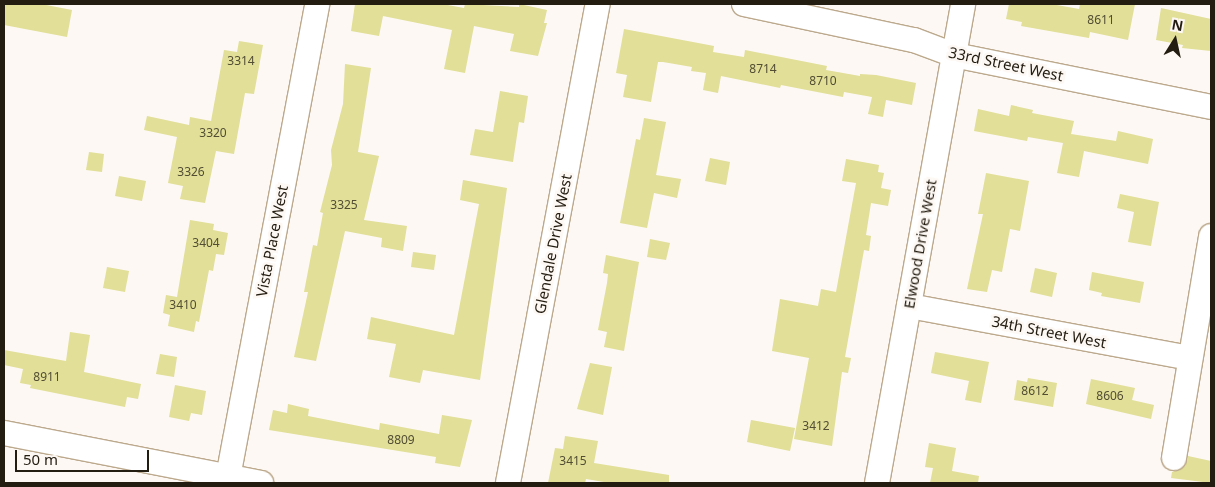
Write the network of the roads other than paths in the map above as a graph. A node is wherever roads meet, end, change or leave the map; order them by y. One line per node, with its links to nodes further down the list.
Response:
1 (316, 4): 12 (street, Vista Place West)
2 (598, 4): 14 (street, Glendale Drive West)
3 (744, 4): 5 (street, 33rd Street West)
4 (963, 4): 5 (street, Elwood Drive West)
5 (954, 54): 6 (street, 33rd Street West); 8 (street, Elwood Drive West)
6 (1211, 107)
7 (1211, 236): 9 (street)
8 (909, 306): 9 (street, 34th Street West); 15 (street, Elwood Drive West)
9 (1190, 358): 11 (street)
10 (4, 433): 12 (street)
11 (1174, 458)
12 (228, 477): 13 (street)
13 (261, 483)
14 (508, 483)
15 (877, 483)

